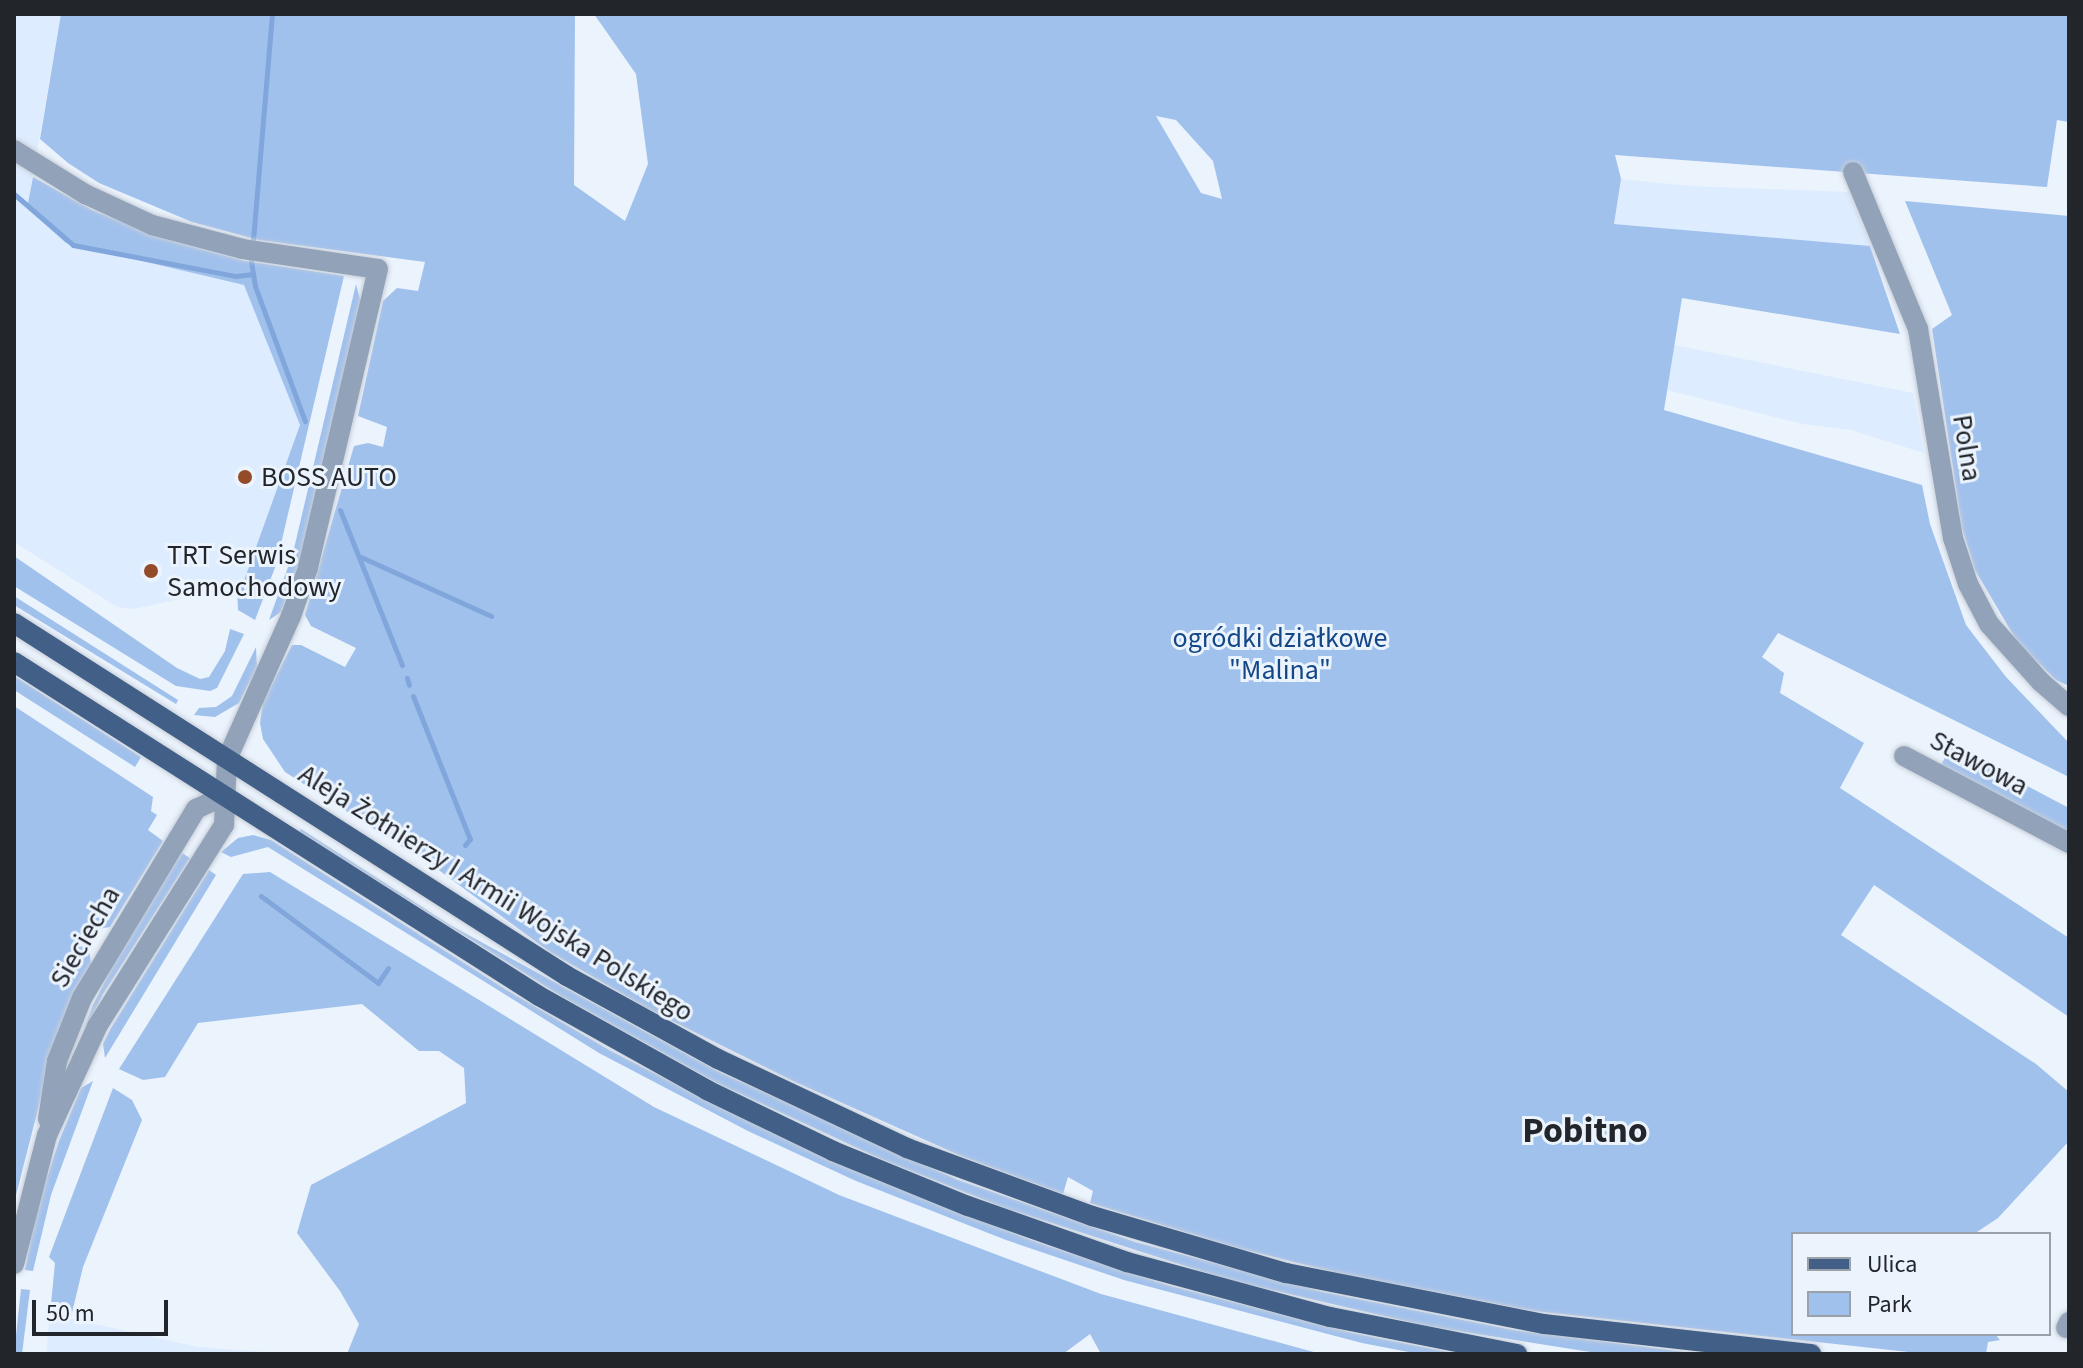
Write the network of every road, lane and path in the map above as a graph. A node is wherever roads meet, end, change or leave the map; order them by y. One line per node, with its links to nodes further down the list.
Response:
1 (14, 150): 7 (street, Sieciecha)
2 (1853, 172): 5 (street, Polna)
3 (14, 623): 7 (main road, Aleja Żołnierzy I Armii Wojska Polskiego)
4 (14, 662): 8 (main road)
5 (2069, 706)
6 (1904, 756): 9 (street, Stawowa)
7 (227, 759): 8 (street, Sieciecha); 13 (main road, Aleja Żołnierzy I Armii Wojska Polskiego)
8 (224, 796): 10 (street, Sieciecha); 10 (street, Sieciecha); 12 (main road)
9 (2069, 843)
10 (47, 1135): 11 (street, Sieciecha)
11 (14, 1264)
12 (1517, 1354)
13 (1811, 1354)

